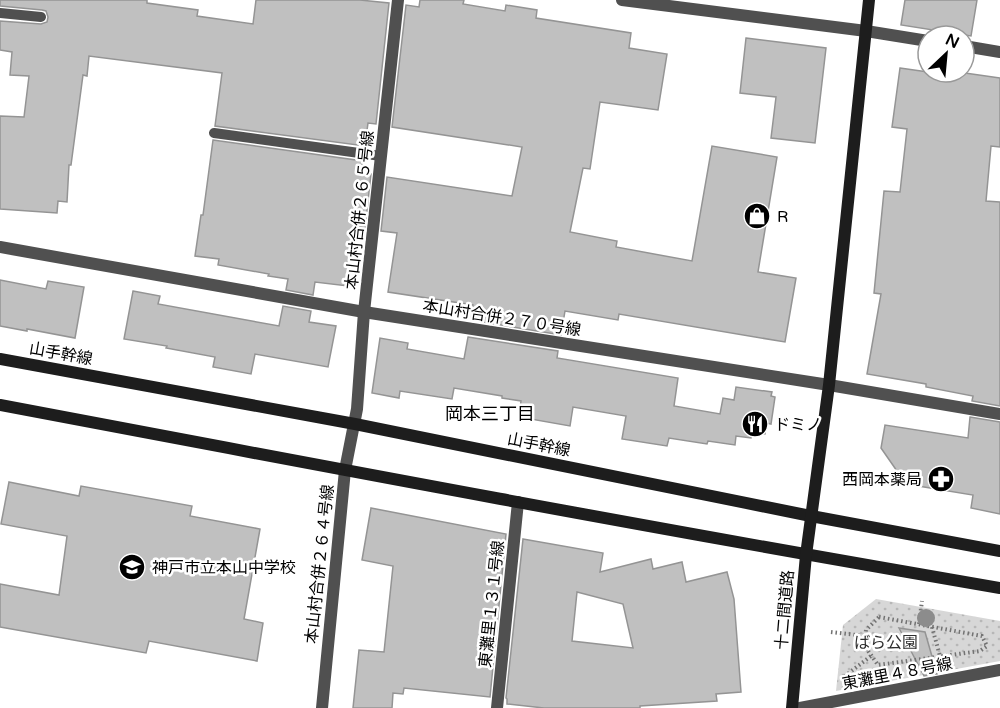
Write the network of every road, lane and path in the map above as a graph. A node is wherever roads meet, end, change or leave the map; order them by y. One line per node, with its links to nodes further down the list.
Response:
1 (398, 0): 11 (street, 本山村合併２６５号線)
2 (622, 0): 6 (street)
3 (868, 0): 6 (street, 十二間道路)
4 (0, 14): 5 (lane)
5 (41, 17)
6 (866, 31): 7 (street); 15 (street, 十二間道路)
7 (916, 39)
8 (976, 48): 9 (street)
9 (1000, 52)
10 (214, 133): 11 (lane)
11 (381, 156): 13 (street, 本山村合併２６５号線)
12 (0, 247): 13 (street, 本山村合併２７０号線)
13 (364, 312): 15 (street, 本山村合併２７０号線); 18 (street, 本山村合併２６５号線)
14 (0, 358): 18 (street, 山手幹線)
15 (830, 385): 17 (street, 本山村合併２７０号線); 21 (street, 十二間道路)
16 (0, 405): 19 (street)
17 (1000, 414)
18 (355, 424): 19 (street, 本山村合併２６４号線); 21 (street, 山手幹線)
19 (345, 470): 20 (street); 34 (street, 本山村合併２６４号線)
20 (518, 502): 23 (street); 35 (street, 東灘里１３１号線)
21 (811, 516): 22 (street, 山手幹線); 23 (street, 十二間道路)
22 (1000, 551)
23 (806, 555): 24 (street); 36 (street, 十二間道路)
24 (1000, 588)
25 (922, 601): 26 (path)
26 (919, 624): 27 (path); 29 (path)
27 (932, 627): 31 (path); 31 (path)
28 (831, 632): 29 (path)
29 (865, 636): 30 (path)
30 (871, 656): 31 (path); 33 (path)
31 (940, 657)
32 (1000, 670): 37 (street, 東灘里４８号線)
33 (833, 685)
34 (322, 708)
35 (497, 708)
36 (792, 708)
37 (800, 708)

